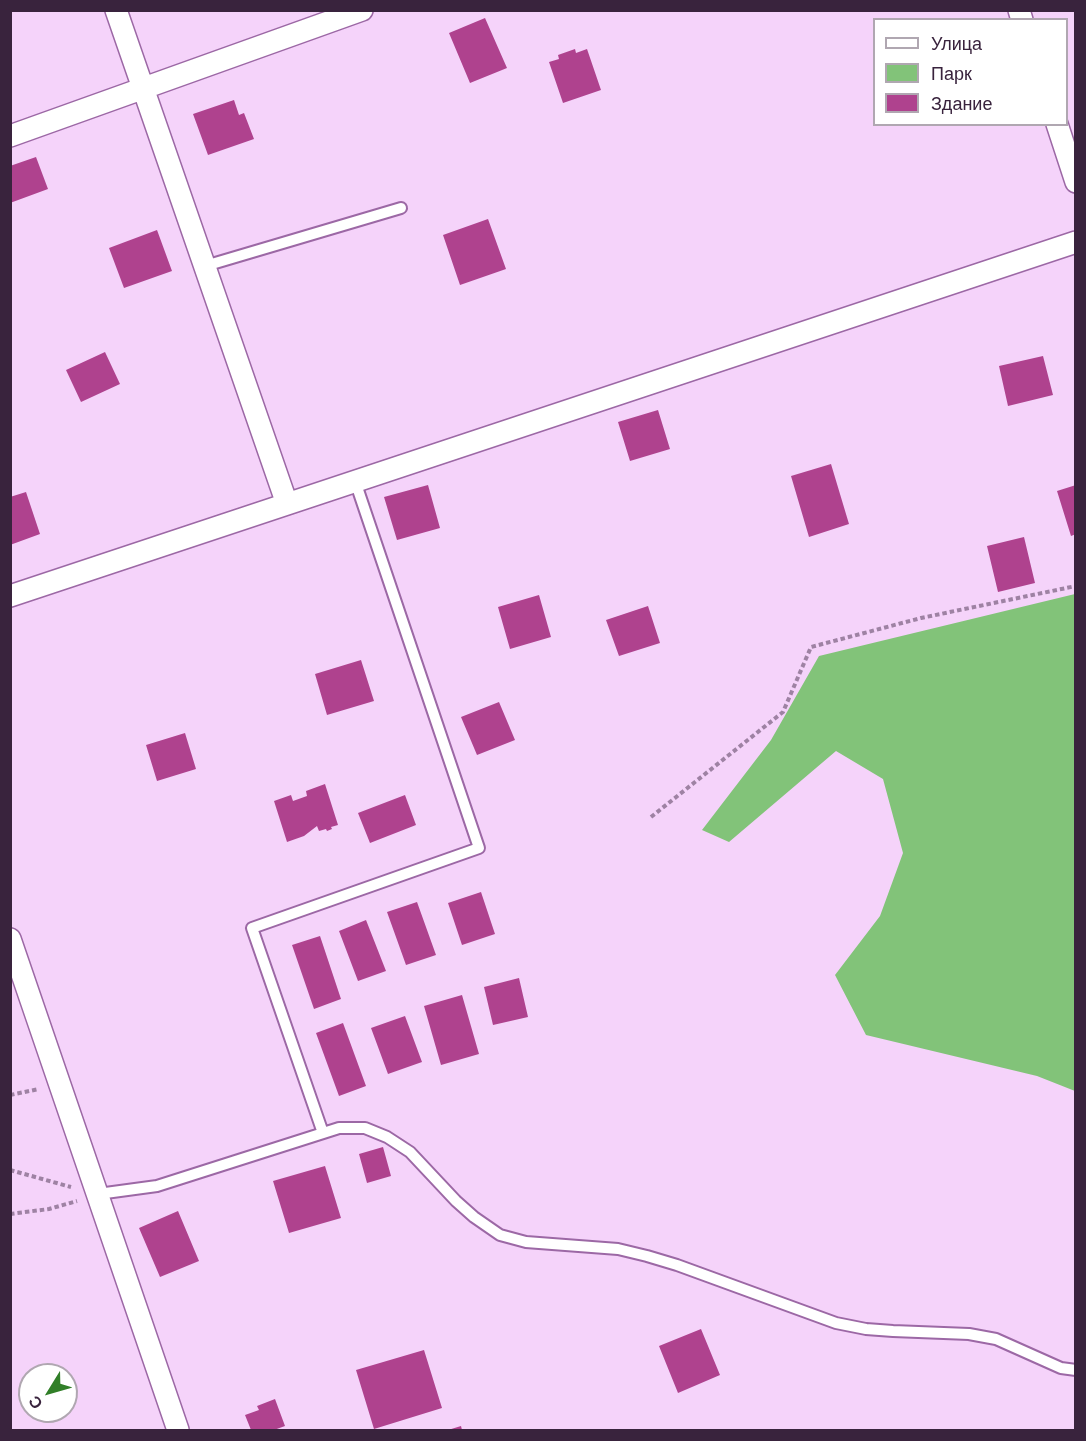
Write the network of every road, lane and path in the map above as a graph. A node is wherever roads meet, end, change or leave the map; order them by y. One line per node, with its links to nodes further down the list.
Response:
1 (116, 10): 3 (street)
2 (362, 10): 3 (street)
3 (144, 88): 5 (street); 9 (street)
4 (1058, 126): 6 (street)
5 (10, 136)
6 (1076, 182)
7 (401, 208): 9 (lane)
8 (1076, 242): 10 (street)
9 (205, 266): 11 (street)
10 (355, 481): 11 (street); 16 (lane)
11 (287, 504): 13 (street)
12 (1076, 586): 14 (path)
13 (10, 596)
14 (651, 817)
15 (10, 939): 18 (street)
16 (323, 1133): 18 (lane); 20 (lane)
17 (10, 1170): 18 (path)
18 (98, 1194): 19 (path); 21 (street)
19 (10, 1214)
20 (1076, 1370)
21 (178, 1431)

